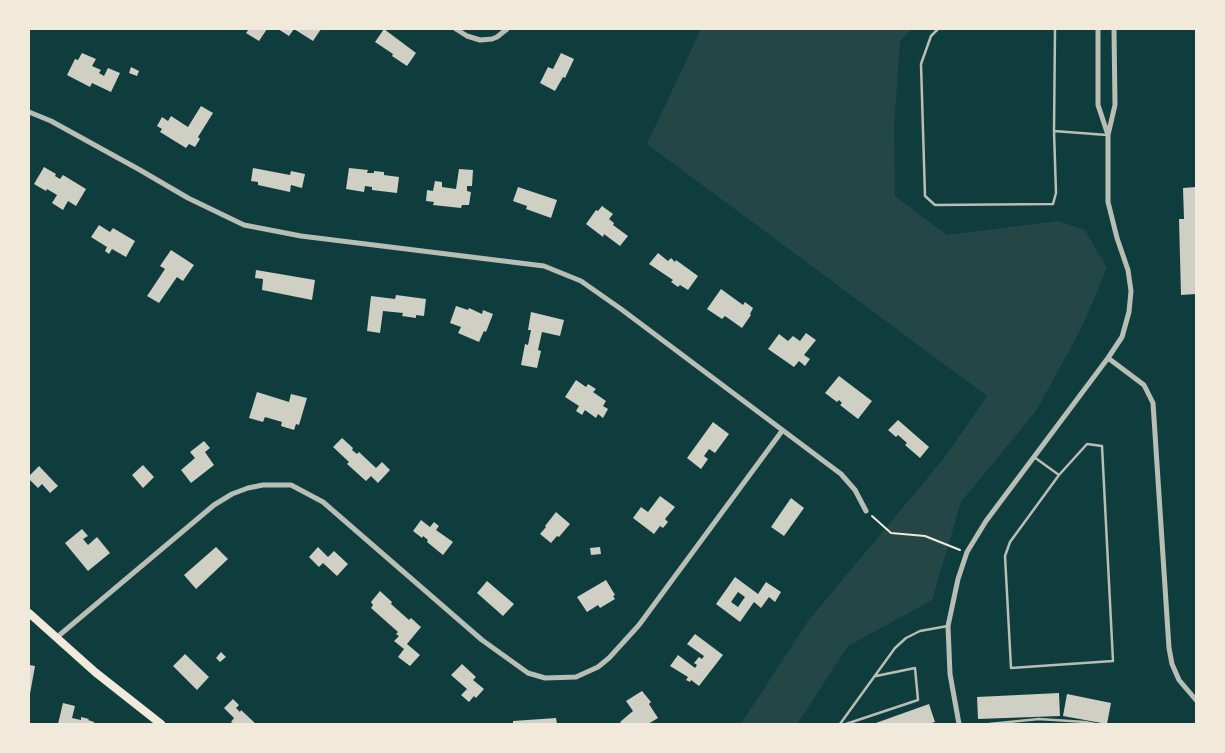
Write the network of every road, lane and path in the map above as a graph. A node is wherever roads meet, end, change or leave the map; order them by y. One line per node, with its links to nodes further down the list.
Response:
1 (456, 29): 2 (street)
2 (507, 29)
3 (938, 29): 8 (lane)
4 (1055, 29): 8 (lane)
5 (1098, 29): 9 (street)
6 (1114, 29): 9 (street)
7 (29, 112): 11 (street)
8 (1054, 131): 9 (lane)
9 (1108, 135): 10 (street)
10 (1108, 358): 12 (street); 20 (street)
11 (782, 431): 14 (street); 18 (street)
12 (1034, 457): 13 (lane); 15 (street)
13 (1059, 475): 13 (lane)
14 (866, 512): 15 (path)
15 (967, 552): 17 (street)
16 (29, 613): 18 (main road)
17 (948, 626): 19 (lane); 24 (street)
18 (56, 638): 21 (main road)
19 (875, 676): 22 (lane); 23 (lane)
20 (1196, 700)
21 (161, 724)
22 (840, 724)
23 (846, 724)
24 (959, 724)
25 (989, 724): 26 (lane)
26 (1001, 724): 27 (lane)
27 (1095, 724)

